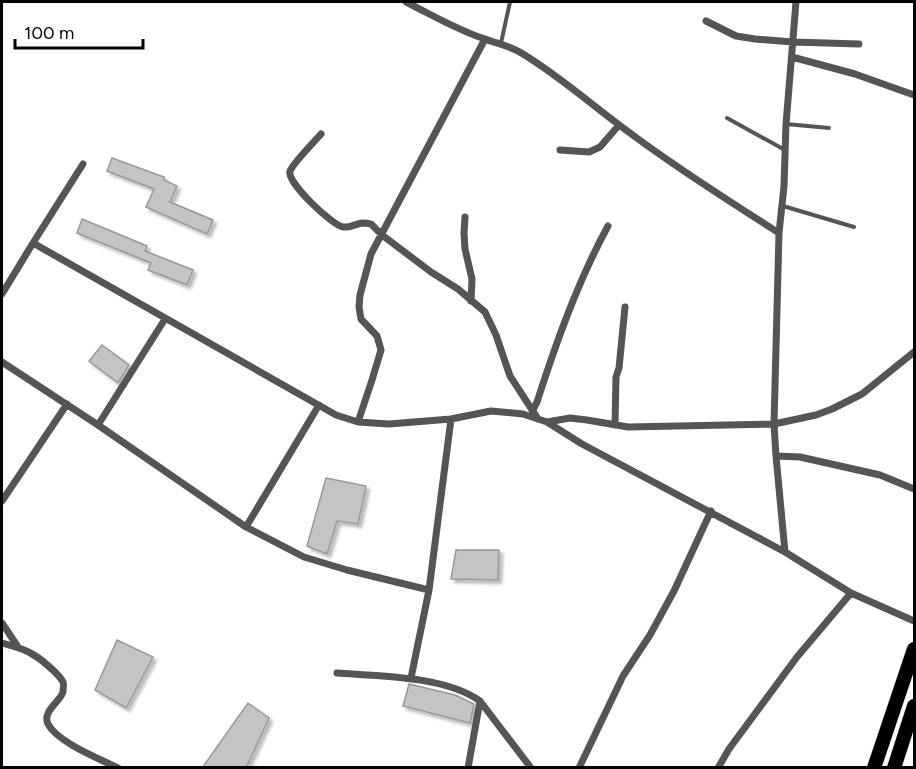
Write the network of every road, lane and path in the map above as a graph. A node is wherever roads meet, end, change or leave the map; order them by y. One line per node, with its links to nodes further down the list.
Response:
1 (406, 2): 5 (street)
2 (510, 2): 7 (lane)
3 (796, 2): 6 (street)
4 (706, 21): 6 (street)
5 (484, 39): 7 (street); 24 (street)
6 (793, 42): 8 (street); 9 (street)
7 (501, 43): 13 (street)
8 (859, 44)
9 (792, 57): 10 (street); 12 (street)
10 (915, 95)
11 (726, 118): 17 (lane)
12 (786, 124): 14 (lane); 17 (street)
13 (619, 125): 16 (street); 23 (street)
14 (829, 128)
15 (321, 134): 24 (street)
16 (560, 150)
17 (785, 151): 19 (street)
18 (83, 164): 25 (street)
19 (782, 205): 22 (lane); 23 (street)
20 (465, 217): 27 (street)
21 (608, 226): 34 (street)
22 (854, 227)
23 (779, 233): 39 (street)
24 (382, 236): 27 (street); 37 (street)
25 (33, 243): 26 (street); 29 (street)
26 (2, 294)
27 (471, 301): 34 (street)
28 (625, 307): 41 (street)
29 (165, 319): 33 (street); 40 (street)
30 (915, 352): 39 (street)
31 (2, 362): 32 (street)
32 (67, 404): 40 (street); 44 (street)
33 (319, 405): 37 (street); 46 (street)
34 (533, 410): 36 (street)
35 (451, 419): 36 (street); 37 (street); 48 (street)
36 (538, 419): 38 (street)
37 (357, 422)
38 (547, 422): 41 (street); 45 (street)
39 (774, 424): 41 (street); 42 (street)
40 (98, 425): 46 (street)
41 (615, 425)
42 (776, 456): 43 (street); 47 (street)
43 (915, 489)
44 (2, 501)
45 (711, 511): 47 (street); 62 (street)
46 (246, 527): 48 (street)
47 (785, 552): 49 (street)
48 (429, 590): 56 (street)
49 (851, 593): 50 (street); 63 (street)
50 (915, 621)
51 (2, 622): 53 (street)
52 (2, 643): 53 (street)
53 (18, 647): 59 (street)
54 (915, 649): 64 (highway)
55 (337, 673): 56 (street)
56 (411, 678): 57 (street)
57 (480, 701): 60 (street); 61 (street)
58 (915, 706): 65 (highway)
59 (118, 768)
60 (468, 768)
61 (531, 768)
62 (579, 768)
63 (718, 768)
64 (873, 768)
65 (894, 768)

